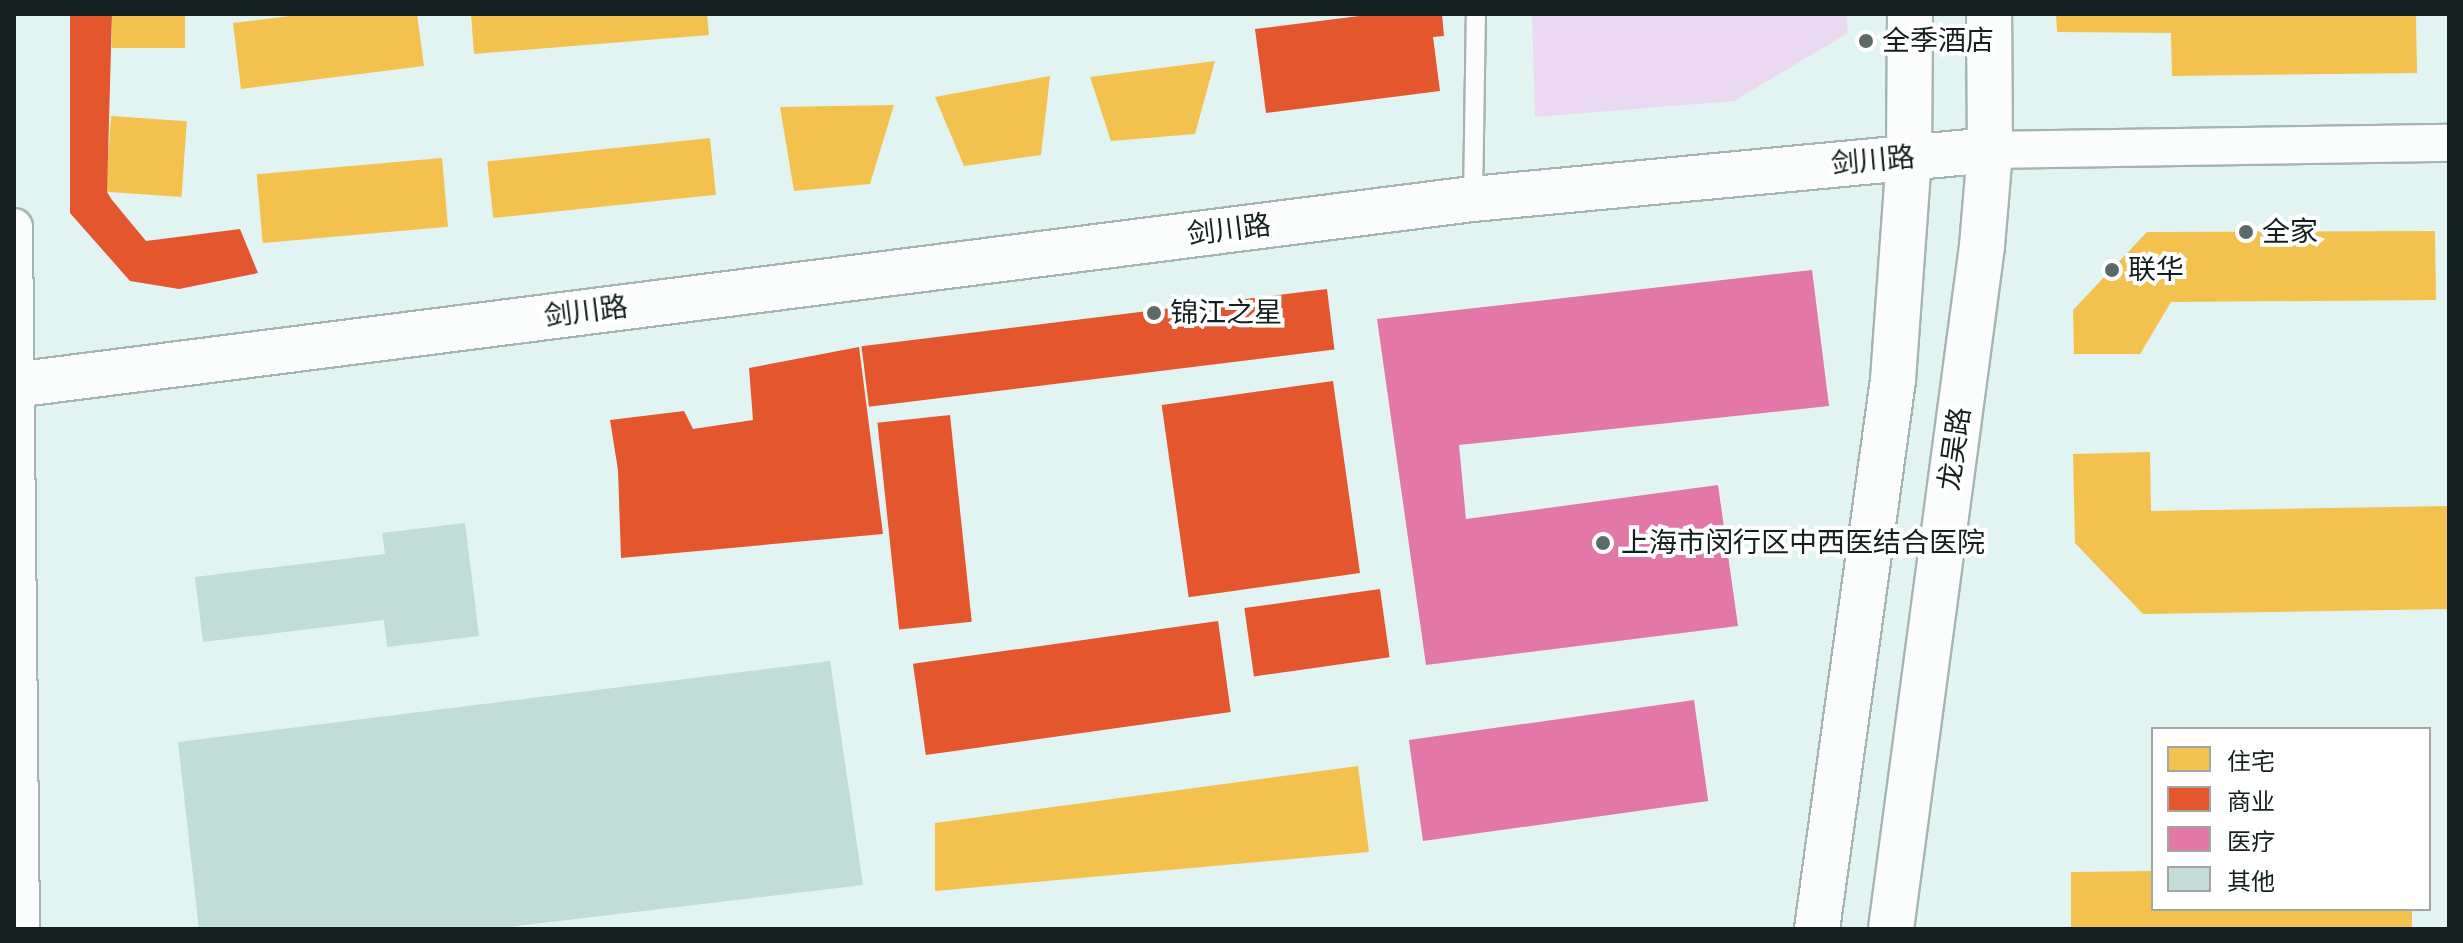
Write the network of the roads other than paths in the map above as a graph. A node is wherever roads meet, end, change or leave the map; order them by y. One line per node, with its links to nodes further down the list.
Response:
1 (1476, 14): 7 (lane)
2 (1910, 14): 6 (main road)
3 (1989, 14): 5 (main road, 龙吴路)
4 (2449, 143): 5 (street, 剑川路)
5 (1990, 150): 6 (main road, 剑川路); 12 (main road, 龙吴路)
6 (1909, 158): 7 (main road, 剑川路); 11 (main road)
7 (1473, 199): 9 (main road, 剑川路)
8 (14, 227): 9 (street)
9 (15, 385): 10 (street)
10 (21, 929)
11 (1817, 929)
12 (1891, 929)

